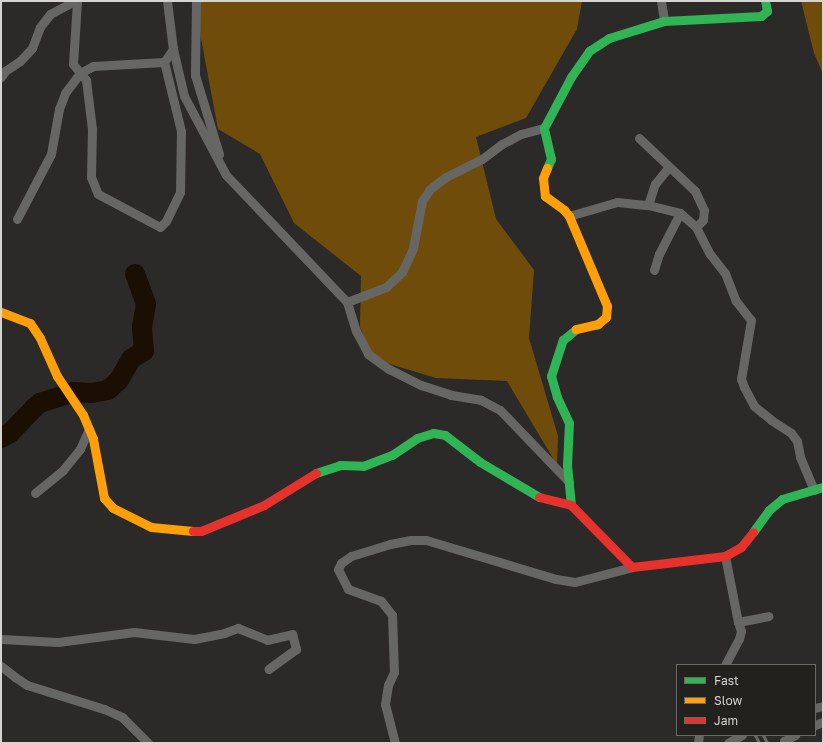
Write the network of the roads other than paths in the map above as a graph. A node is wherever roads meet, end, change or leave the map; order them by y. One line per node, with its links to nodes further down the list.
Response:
1 (75, 1): 9 (street); 10 (street)
2 (167, 1): 7 (street)
3 (196, 1): 14 (street)
4 (661, 1): 6 (street)
5 (765, 1): 6 (street)
6 (664, 21): 11 (street)
7 (174, 49): 8 (street); 14 (street)
8 (164, 62): 9 (street); 9 (street)
9 (80, 73): 18 (street)
10 (1, 77)
11 (544, 128): 17 (street); 21 (street)
12 (639, 138): 13 (street)
13 (669, 167): 15 (street); 19 (street)
14 (226, 175): 21 (street)
15 (648, 205): 16 (street); 17 (street)
16 (680, 213): 19 (street); 20 (street)
17 (569, 216): 24 (street)
18 (17, 219)
19 (696, 227): 26 (street)
20 (654, 270)
21 (347, 302): 24 (street)
22 (1, 312): 23 (street)
23 (89, 429): 27 (street); 28 (street)
24 (569, 482): 28 (street)
25 (823, 487): 26 (street)
26 (814, 490): 29 (street)
27 (35, 493)
28 (571, 505): 30 (street)
29 (725, 556): 30 (street); 32 (street)
30 (632, 567): 40 (street)
31 (768, 616): 32 (street)
32 (738, 622): 34 (street)
33 (1, 639): 36 (street)
34 (726, 664)
35 (1, 666): 39 (street)
36 (268, 669)
37 (740, 736): 41 (street); 42 (street)
38 (793, 736): 43 (street)
39 (148, 743)
40 (395, 743)
41 (728, 743)
42 (746, 743)
43 (784, 743)

